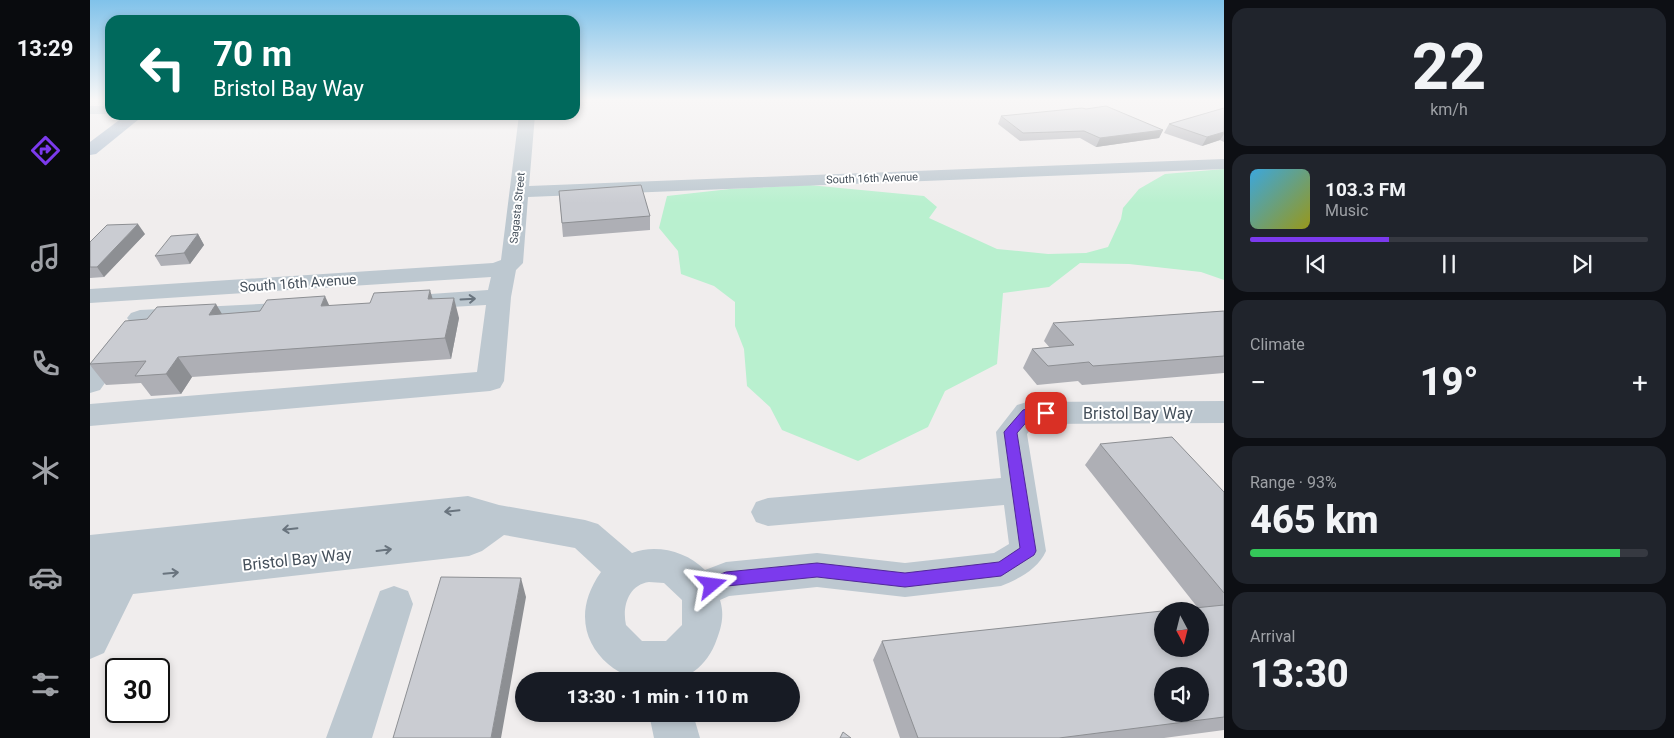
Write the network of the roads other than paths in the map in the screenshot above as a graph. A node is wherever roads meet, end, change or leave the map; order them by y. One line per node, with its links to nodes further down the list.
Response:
1 (110, 134): 3 (main road)
2 (525, 134): 5 (street, Sagasta Street)
3 (90, 150)
4 (1224, 164): 5 (street, South 16th Avenue)
5 (519, 192): 6 (street, Sagasta Street)
6 (505, 267): 7 (street, South 16th Avenue); 9 (street)
7 (162, 291): 8 (street, South 16th Avenue); 13 (street)
8 (98, 295): 12 (street)
9 (499, 297): 10 (street, one-way to 9); 16 (street)
10 (390, 304)
11 (300, 309): 13 (street)
12 (90, 313)
13 (140, 318): 14 (street)
14 (90, 383)
15 (1220, 414): 17 (street, Bristol Bay Way)
16 (90, 415)
17 (1019, 490): 18 (street); 24 (street, Bristol Bay Way)
18 (768, 512)
19 (499, 520): 20 (street, one-way to 20); 22 (street); 23 (street, Bristol Bay Way, one-way to 19)
20 (140, 545): 21 (street); 23 (street)
21 (90, 550)
22 (628, 573): 24 (street); 27 (street)
23 (106, 580): 26 (street)
24 (698, 591): 27 (street)
25 (394, 604): 29 (street)
26 (90, 639)
27 (659, 672)
28 (673, 722): 30 (street)
29 (349, 738)
30 (677, 738)

